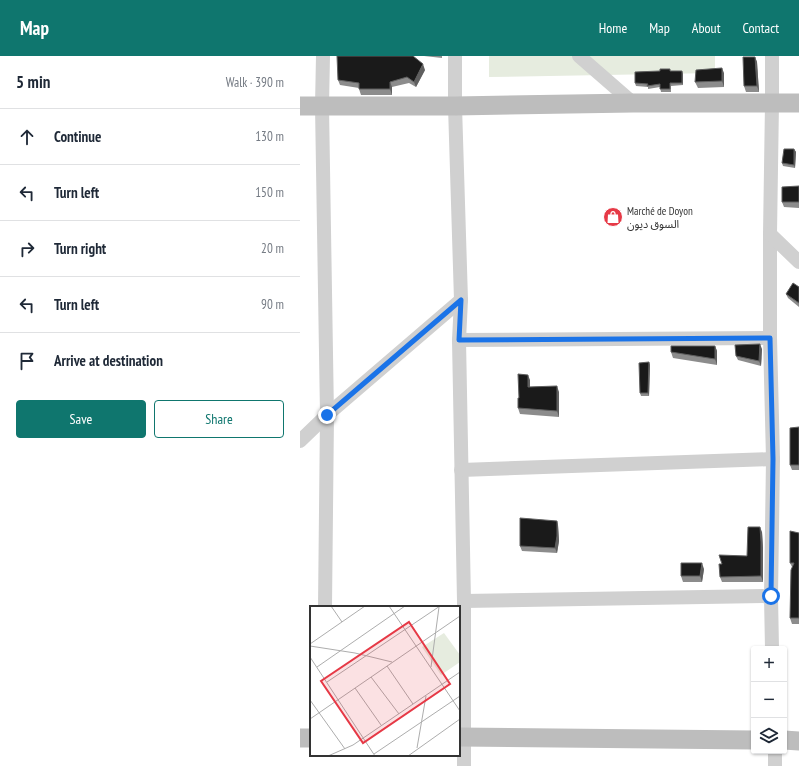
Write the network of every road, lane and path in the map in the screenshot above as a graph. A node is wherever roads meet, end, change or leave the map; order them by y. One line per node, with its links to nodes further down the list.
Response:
1 (323, 56): 9 (street)
2 (455, 56): 10 (street)
3 (579, 56): 5 (street)
4 (772, 56): 6 (street)
5 (633, 103): 6 (street); 10 (street)
6 (772, 103): 7 (street); 11 (street)
7 (799, 103)
8 (300, 106): 9 (street)
9 (322, 106): 10 (street); 16 (street)
10 (456, 106): 13 (street)
11 (770, 234): 12 (street); 14 (street)
12 (799, 262)
13 (461, 300): 15 (street); 16 (street)
14 (770, 338): 15 (street); 18 (street)
15 (459, 340): 19 (street)
16 (327, 415): 17 (street); 22 (street)
17 (300, 441)
18 (773, 459): 19 (street); 20 (street)
19 (462, 470): 21 (street)
20 (771, 596): 21 (street); 23 (street)
21 (464, 601): 24 (street)
22 (325, 606)
23 (772, 646)
24 (461, 737): 25 (street); 29 (street)
25 (751, 740)
26 (787, 740): 27 (street)
27 (799, 741)
28 (775, 754): 30 (street)
29 (464, 766)
30 (775, 766)

